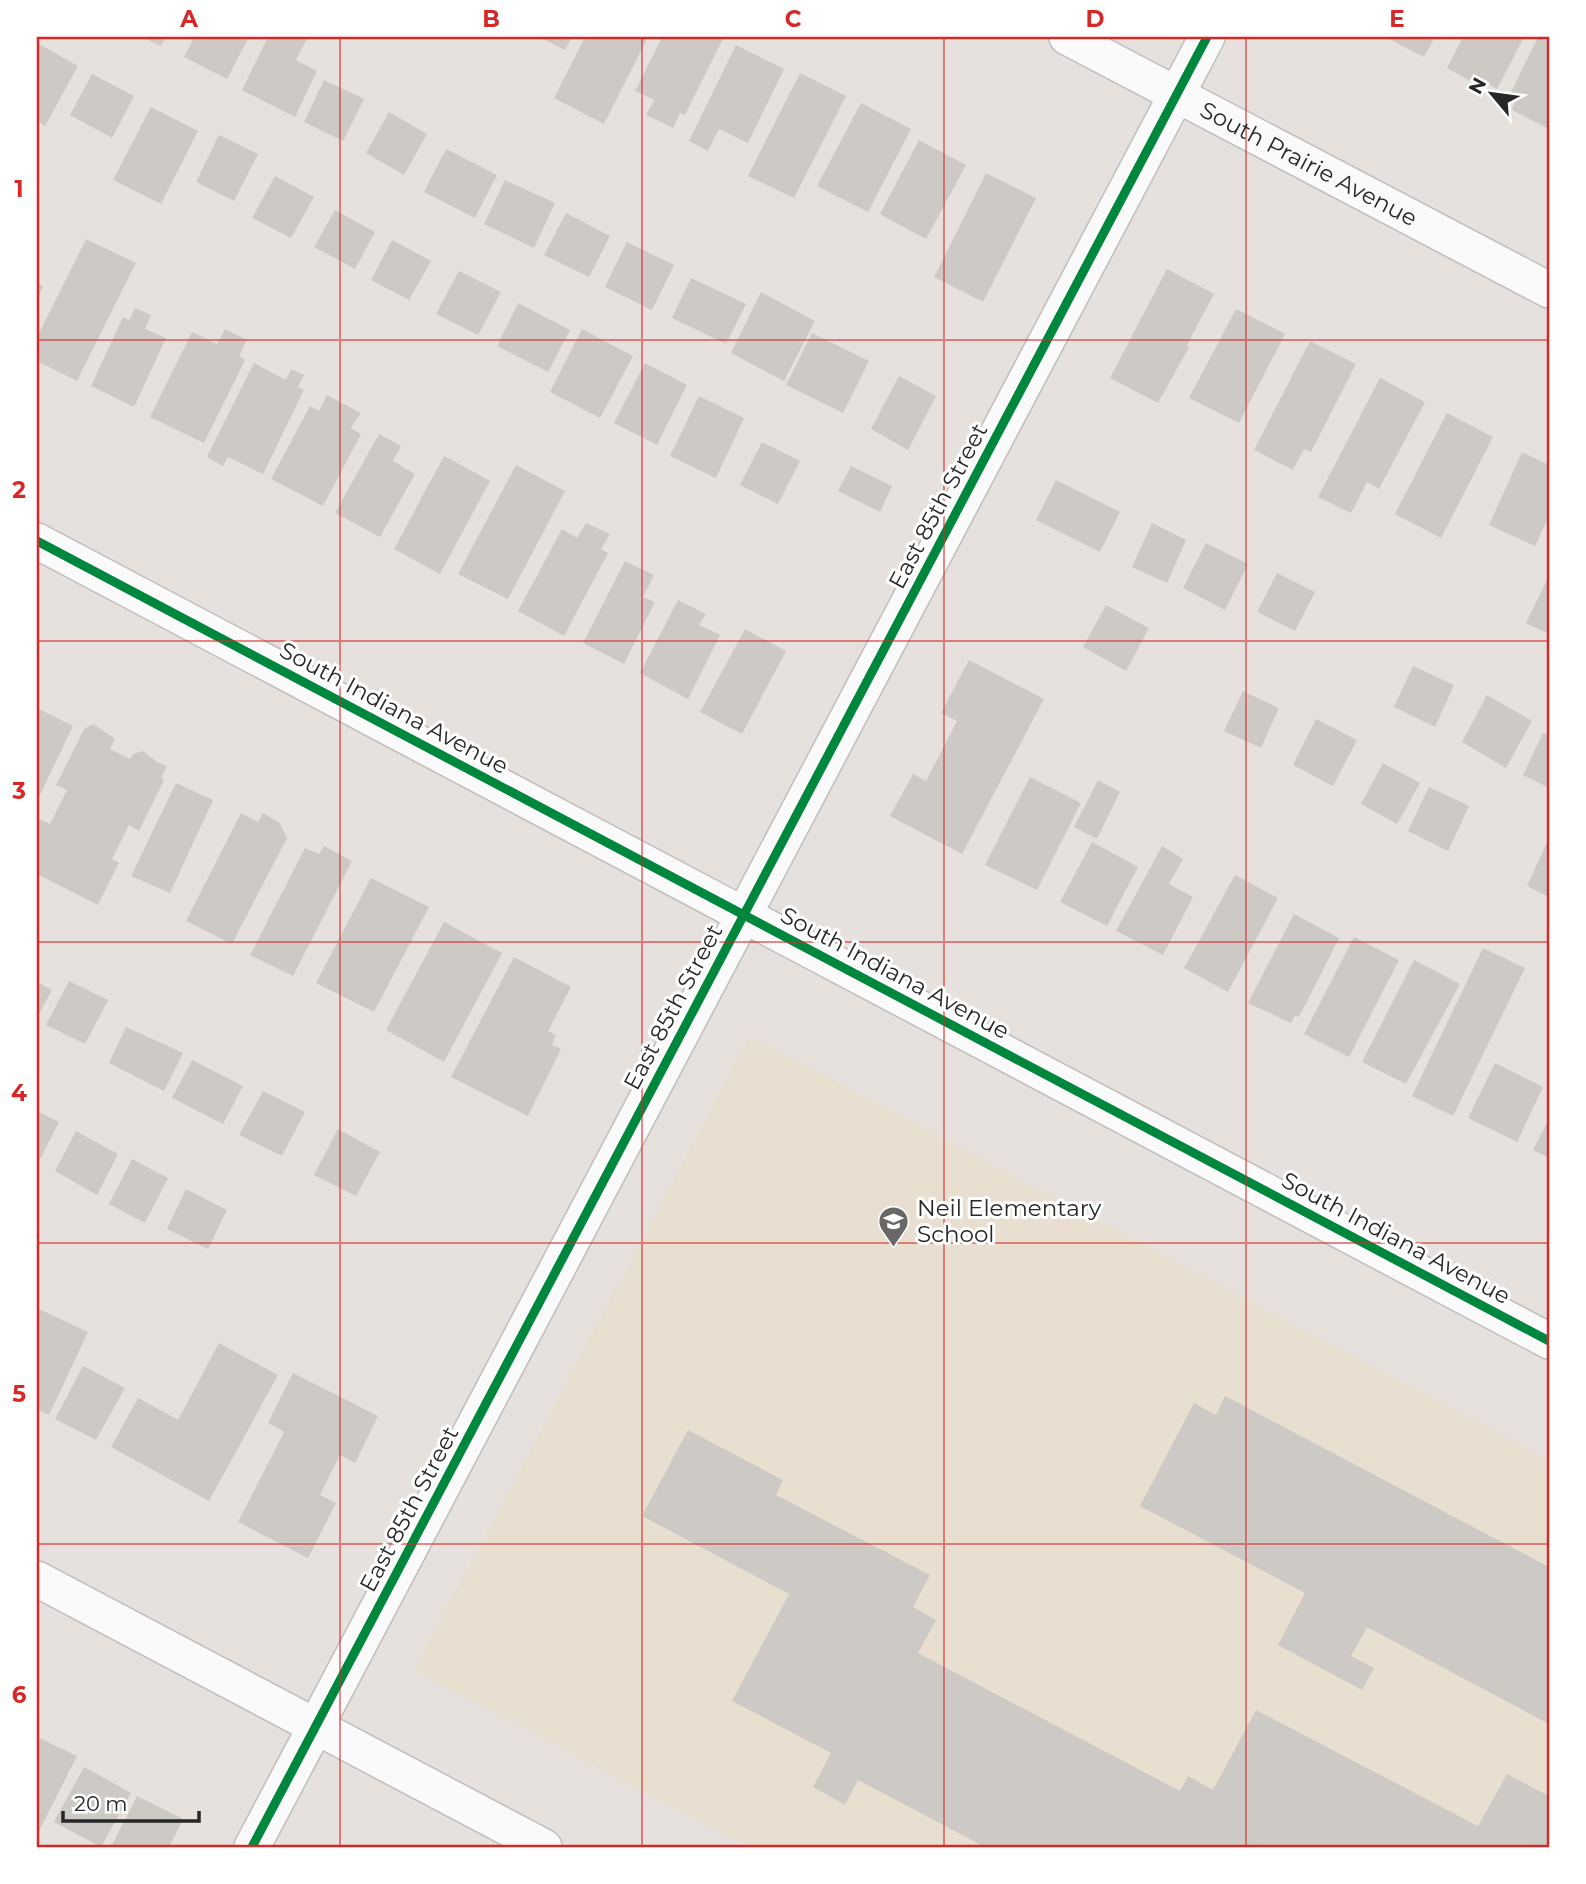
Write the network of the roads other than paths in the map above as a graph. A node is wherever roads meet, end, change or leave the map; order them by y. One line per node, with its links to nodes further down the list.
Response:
1 (1067, 37): 3 (street, South Prairie Avenue)
2 (1207, 37): 3 (street, East 85th Street)
3 (1177, 95): 4 (street, South Prairie Avenue); 6 (street, East 85th Street)
4 (1549, 290)
5 (37, 541): 6 (street, South Indiana Avenue)
6 (744, 915): 7 (street, South Indiana Avenue); 9 (street, East 85th Street)
7 (1549, 1341)
8 (37, 1579): 9 (street)
9 (316, 1727): 10 (street, East 85th Street); 11 (street)
10 (252, 1847)
11 (544, 1847)

